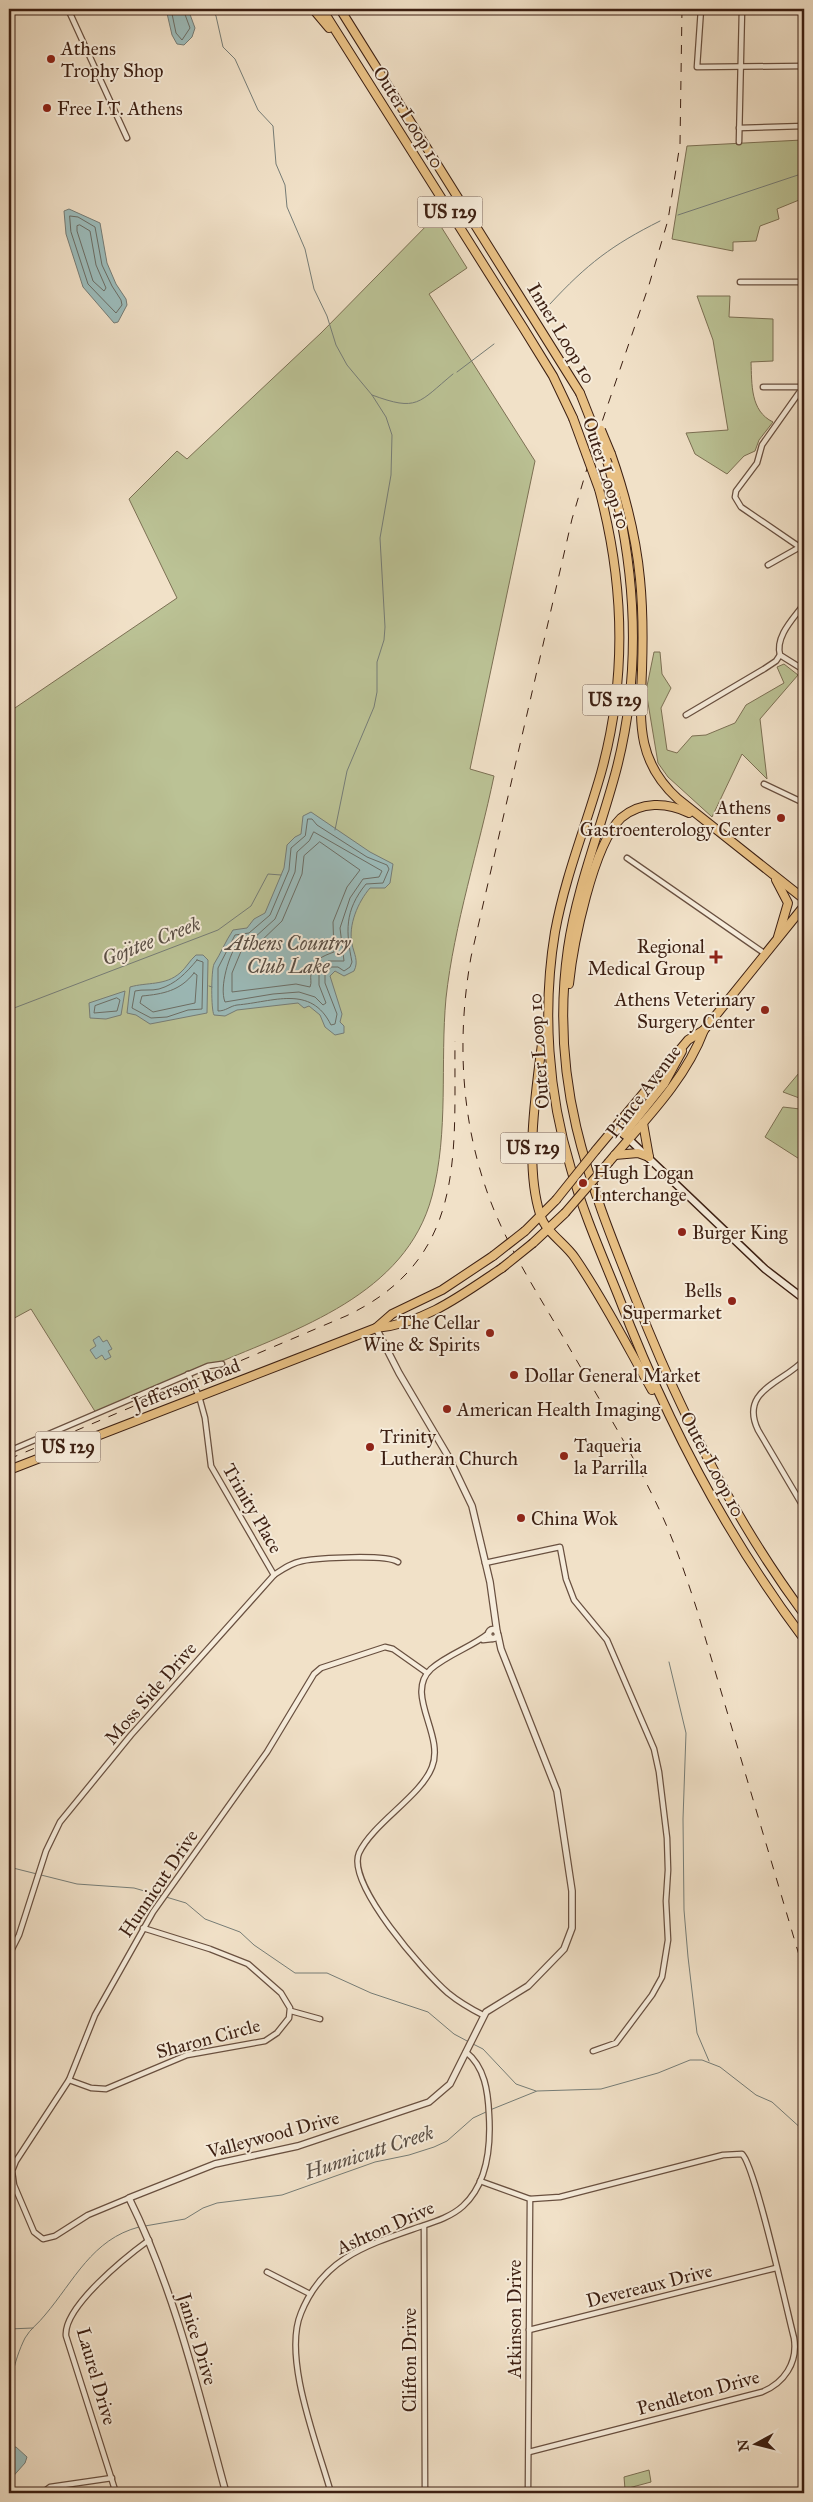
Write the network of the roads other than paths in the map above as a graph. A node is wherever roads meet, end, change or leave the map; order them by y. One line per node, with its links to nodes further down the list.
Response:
1 (68, 9): 14 (street)
2 (313, 9): 9 (highway)
3 (322, 9): 9 (highway, Outer Loop 10 / US 129)
4 (340, 9): 8 (highway, Inner Loop 10 / US 129)
5 (346, 9): 8 (highway)
6 (701, 9): 11 (street)
7 (742, 9): 11 (street)
8 (357, 36): 20 (highway, Inner Loop 10 / US 129)
9 (358, 65): 37 (highway, Outer Loop 10 / US 129, bridge)
10 (804, 66): 11 (street)
11 (742, 67): 13 (street)
12 (804, 126): 13 (street)
13 (739, 128): 15 (street)
14 (127, 138)
15 (739, 142)
16 (740, 282): 17 (street)
17 (804, 282)
18 (804, 387): 19 (street); 22 (street)
19 (763, 388)
20 (580, 392): 30 (highway, US 129, bridge); 39 (highway, Inner Loop 10, bridge)
21 (804, 540): 22 (street)
22 (802, 549): 23 (street)
23 (768, 565)
24 (804, 604): 25 (street)
25 (780, 655): 26 (street); 27 (street)
26 (804, 670)
27 (686, 715)
28 (764, 784): 29 (street)
29 (804, 803)
30 (699, 818): 32 (highway, US 129); 39 (highway)
31 (627, 858): 36 (street)
32 (772, 874): 33 (highway, US 129); 35 (highway)
33 (804, 899)
34 (804, 906): 35 (highway, Prince Avenue / US 129)
35 (778, 937): 36 (highway, Prince Avenue / US 129)
36 (764, 954): 38 (highway, Prince Avenue / US 129)
37 (549, 992): 48 (highway, US 129); 56 (highway, Outer Loop 10)
38 (704, 1030): 40 (highway, Prince Avenue); 41 (highway, Prince Avenue / US 129)
39 (563, 1034): 63 (highway, Inner Loop 10)
40 (684, 1045): 42 (highway, Prince Avenue); 43 (highway)
41 (643, 1123): 43 (highway, Prince Avenue / US 129); 45 (highway)
42 (616, 1127): 43 (main road); 46 (highway, Prince Avenue, bridge)
43 (627, 1137): 44 (highway, Prince Avenue / US 129); 45 (main road)
44 (615, 1155): 45 (highway); 47 (highway, Prince Avenue / US 129, bridge)
45 (649, 1157): 50 (main road)
46 (579, 1172): 48 (highway, Jefferson Road, bridge)
47 (583, 1192): 49 (highway, Jefferson Road / US 129, bridge)
48 (540, 1216): 49 (highway); 51 (highway, Jefferson Road / US 129, bridge)
49 (548, 1229): 51 (highway, Jefferson Road / US 129, bridge); 56 (highway)
50 (804, 1299)
51 (376, 1328): 55 (highway, Jefferson Road / US 129); 61 (street)
52 (804, 1360): 59 (street)
53 (222, 1364): 54 (street)
54 (188, 1374): 55 (street, Trinity Place); 57 (street)
55 (199, 1396): 58 (highway, Jefferson Road / US 129); 62 (street, Trinity Place)
56 (671, 1422): 65 (highway, Outer Loop 10)
57 (9, 1451)
58 (9, 1470)
59 (804, 1508)
60 (398, 1562): 62 (street, Moss Side Drive)
61 (485, 1563): 64 (street); 72 (street)
62 (274, 1575): 68 (street, Moss Side Drive)
63 (804, 1614)
64 (493, 1635): 66 (street); 70 (street)
65 (804, 1638)
66 (427, 1673): 67 (street, Hunnicut Drive); 70 (street)
67 (143, 1928): 69 (street); 74 (street, Hunnicut Drive)
68 (9, 1955)
69 (291, 2011): 71 (street); 74 (street, Sharon Circle)
70 (483, 2015): 73 (street, Valleywood Drive)
71 (320, 2019)
72 (593, 2051)
73 (466, 2052): 75 (street, Ashton Drive); 76 (street, Valleywood Drive)
74 (69, 2080): 79 (street, Hunnicut Drive)
75 (480, 2182): 77 (street); 78 (street, Ashton Drive)
76 (129, 2198): 79 (street, Valleywood Drive); 80 (street, Janice Drive)
77 (530, 2199): 81 (street, Pendleton Drive); 84 (street, Atkinson Drive)
78 (424, 2226): 83 (street, Ashton Drive); 91 (street, Clifton Drive)
79 (34, 2232)
80 (150, 2240): 86 (street, Laurel Drive); 89 (street, Janice Drive)
81 (776, 2268): 84 (street, Devereaux Drive); 85 (street, Pendleton Drive)
82 (267, 2272): 83 (street)
83 (310, 2294): 90 (street, Ashton Drive)
84 (529, 2330): 85 (street, Atkinson Drive)
85 (529, 2452): 92 (street, Atkinson Drive)
86 (112, 2478): 87 (street); 88 (street, Laurel Drive)
87 (42, 2493)
88 (116, 2493)
89 (226, 2493)
90 (331, 2493)
91 (425, 2493)
92 (528, 2493)

